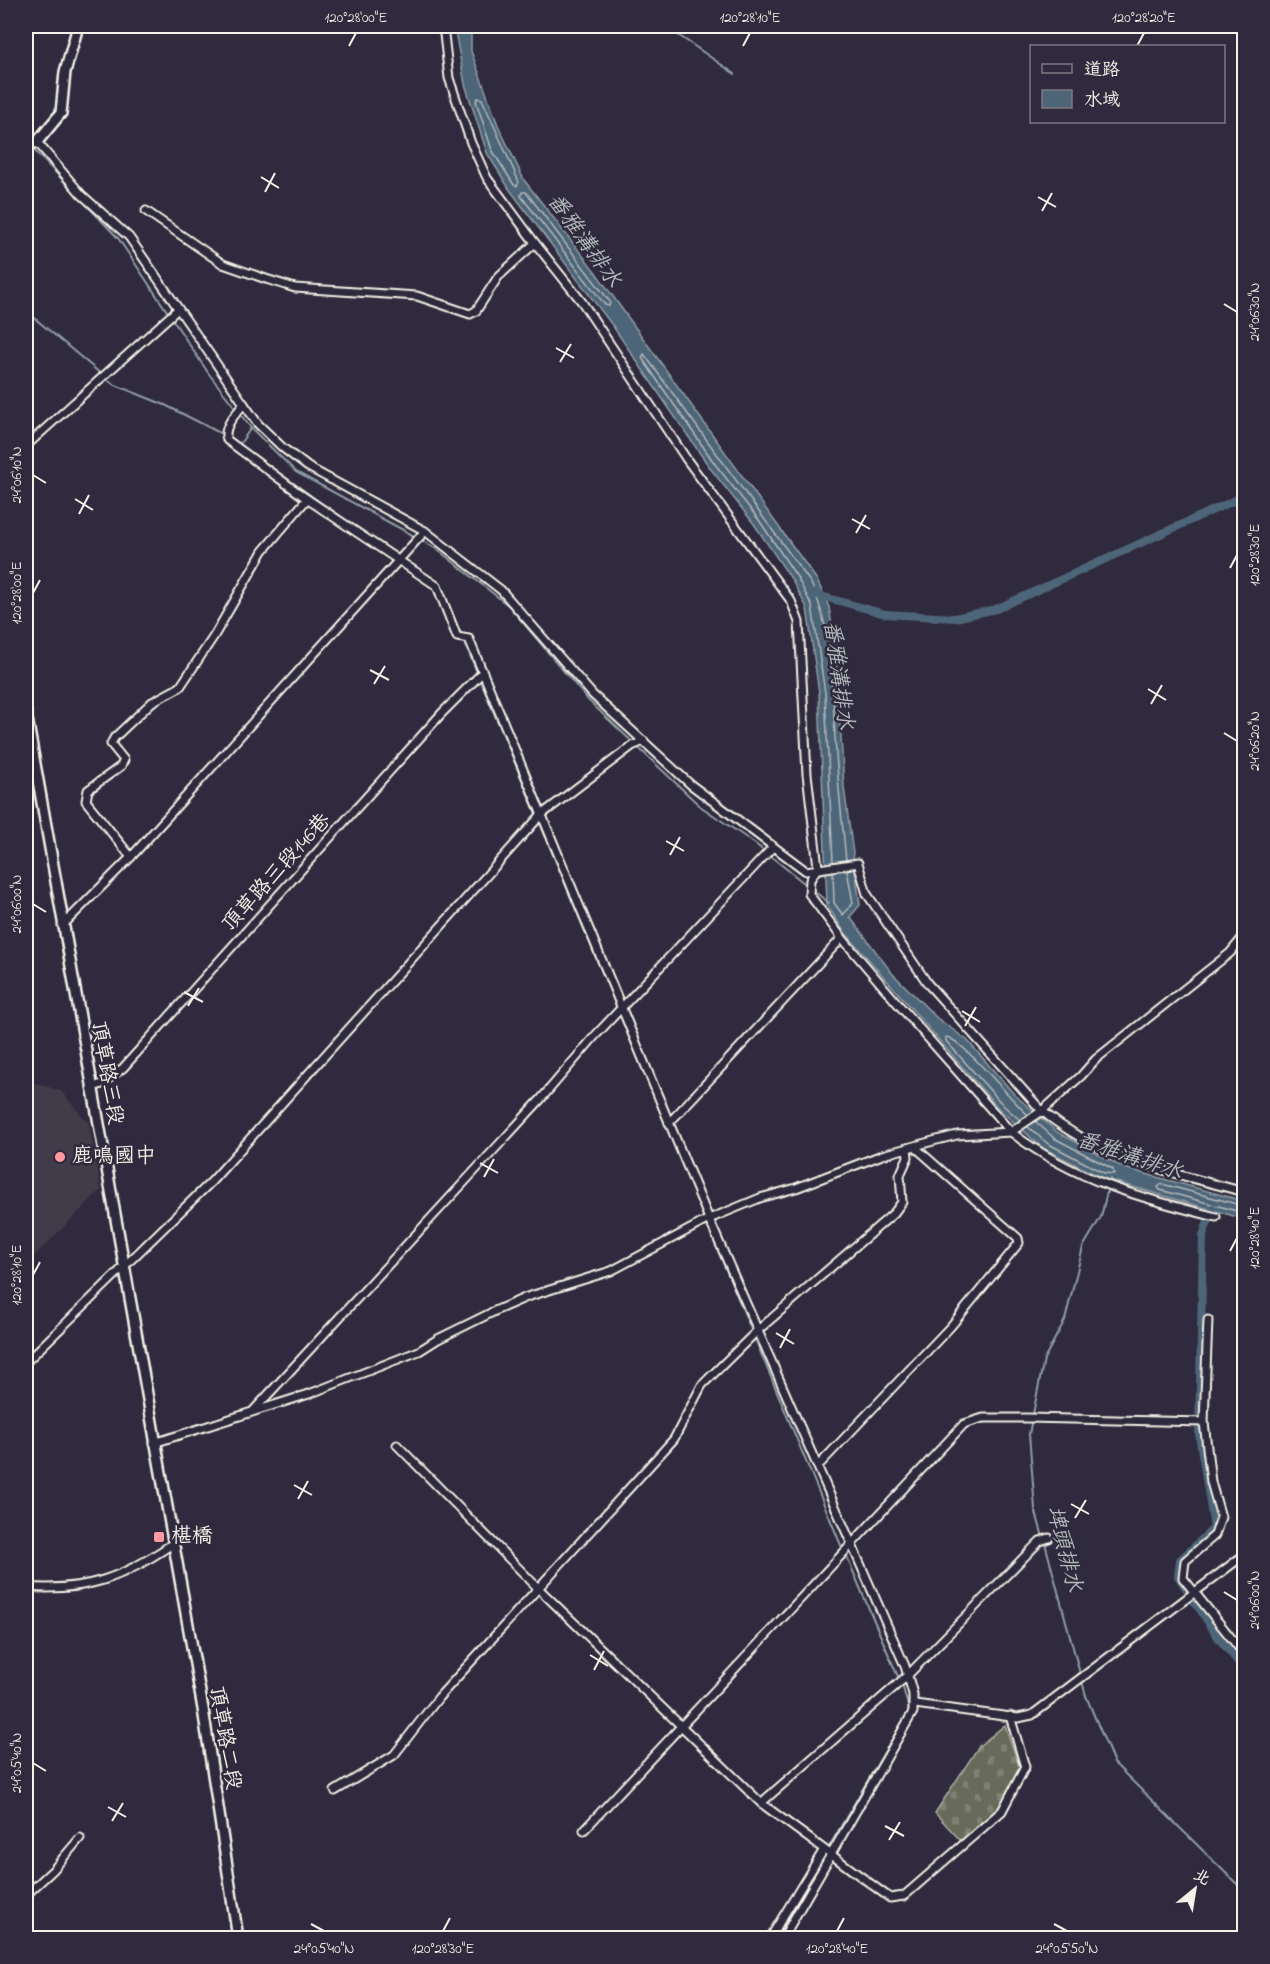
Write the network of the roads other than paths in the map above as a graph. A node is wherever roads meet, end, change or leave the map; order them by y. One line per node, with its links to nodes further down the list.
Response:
1 (78, 26): 3 (street)
2 (443, 26): 5 (street)
3 (32, 144): 6 (street)
4 (146, 211): 5 (street)
5 (535, 243): 18 (street)
6 (174, 313): 7 (street); 8 (street)
7 (244, 404): 9 (street); 10 (street)
8 (26, 446)
9 (307, 499): 11 (street); 17 (street)
10 (425, 531): 11 (street); 14 (street)
11 (396, 561): 12 (street); 17 (street)
12 (483, 672): 15 (street); 23 (street, 頂草路三段146巷)
13 (26, 713): 19 (street, 頂草路三段)
14 (638, 743): 15 (street); 16 (street)
15 (541, 815): 22 (street); 31 (street)
16 (769, 852): 18 (street); 22 (street)
17 (131, 857): 19 (street)
18 (818, 867): 21 (street); 24 (street)
19 (62, 926): 23 (street, 頂草路三段)
20 (1245, 936): 24 (street)
21 (842, 939): 25 (street); 26 (street)
22 (622, 1007): 25 (street); 35 (street)
23 (91, 1088): 31 (street, 頂草路三段)
24 (1042, 1111): 26 (street); 28 (street)
25 (669, 1123): 30 (street)
26 (1011, 1132): 27 (street); 29 (street)
27 (911, 1148): 30 (street); 33 (street); 39 (street)
28 (1245, 1192)
29 (1216, 1218)
30 (709, 1219): 33 (street); 35 (street)
31 (123, 1268): 34 (street); 37 (street, 頂草路三段)
32 (1208, 1320): 36 (street)
33 (757, 1331): 39 (street); 45 (street)
34 (26, 1362)
35 (252, 1412): 37 (street)
36 (1200, 1422): 42 (street); 46 (street)
37 (154, 1443): 41 (street, 頂草路三段)
38 (397, 1445): 45 (street)
39 (818, 1466): 42 (street)
40 (1049, 1538): 48 (street)
41 (172, 1544): 44 (street); 58 (street, 頂草路二段)
42 (851, 1546): 48 (street); 51 (street)
43 (1245, 1555): 46 (street)
44 (26, 1587)
45 (537, 1587): 51 (street); 52 (street)
46 (1195, 1593): 47 (street); 50 (street)
47 (1245, 1654)
48 (907, 1676): 49 (street); 53 (street)
49 (915, 1704): 50 (street); 56 (street)
50 (1010, 1716): 56 (street)
51 (680, 1725): 53 (street); 54 (street)
52 (335, 1791)
53 (761, 1803): 56 (street)
54 (584, 1830)
55 (80, 1838): 57 (street)
56 (827, 1853): 59 (street); 60 (street)
57 (26, 1895)
58 (238, 1938)
59 (770, 1938)
60 (783, 1938)

